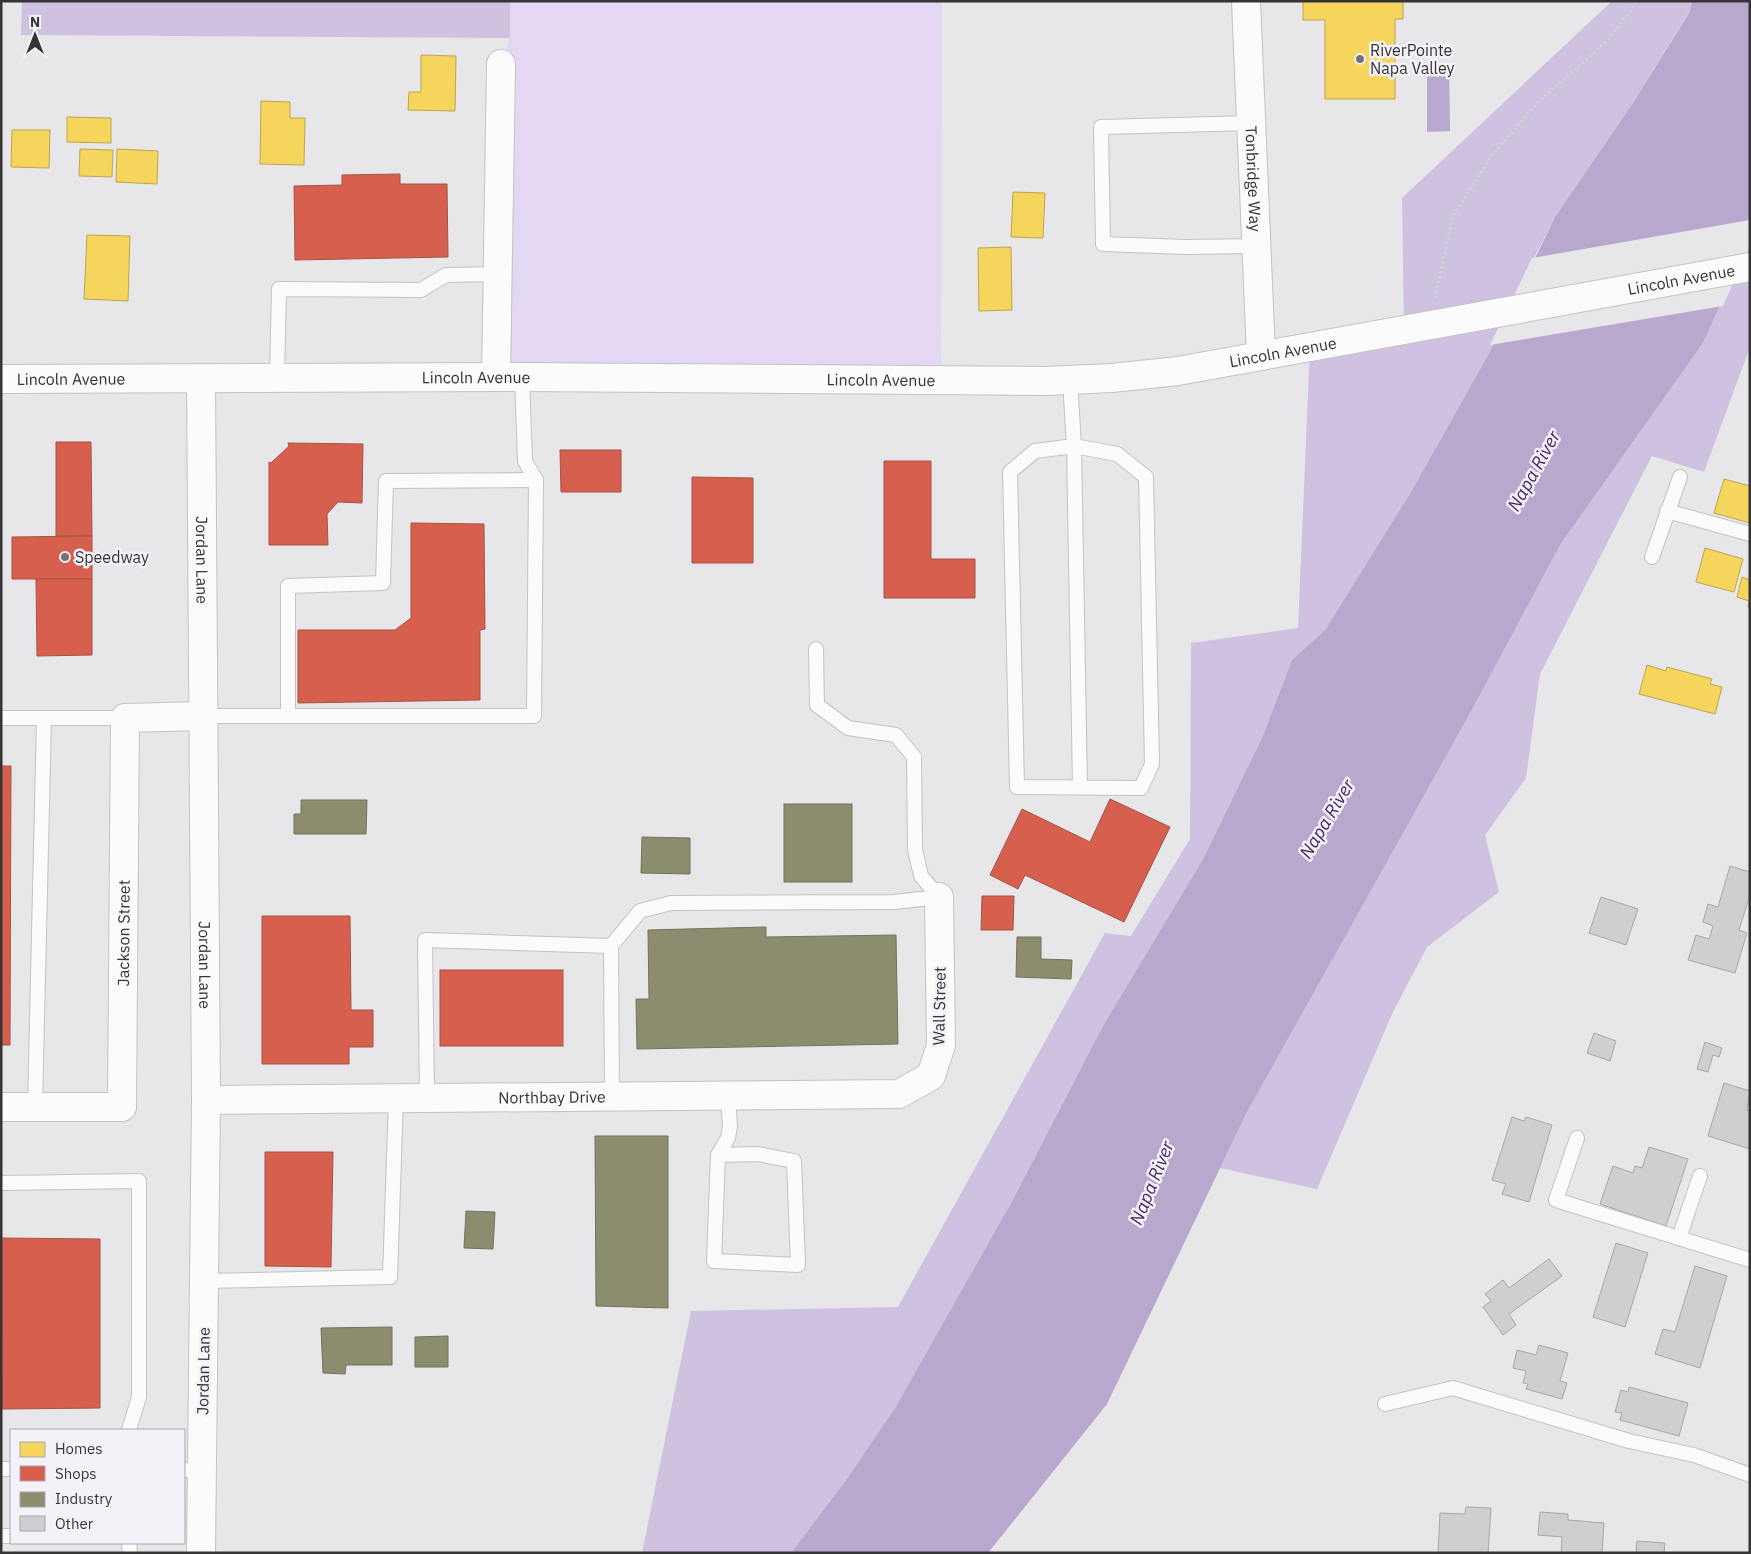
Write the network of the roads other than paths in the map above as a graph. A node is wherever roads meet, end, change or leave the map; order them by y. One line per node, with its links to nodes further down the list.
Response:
1 (1246, 1): 3 (street, Tonbridge Way)
2 (501, 64): 6 (street)
3 (1251, 123): 4 (street, Tonbridge Way); 4 (lane)
4 (1256, 246): 7 (street, Tonbridge Way)
5 (1750, 267): 7 (street, Lincoln Avenue)
6 (498, 274): 8 (street); 9 (lane)
7 (1261, 355): 12 (street, Lincoln Avenue)
8 (509, 377): 9 (street, Lincoln Avenue); 12 (street, Lincoln Avenue); 15 (lane)
9 (277, 378): 11 (street, Lincoln Avenue)
10 (1, 379): 11 (street, Lincoln Avenue)
11 (201, 379): 21 (street, Jordan Lane)
12 (1070, 380): 13 (lane)
13 (1074, 446): 25 (lane); 25 (lane); 25 (lane)
14 (1680, 476): 16 (lane)
15 (536, 480): 20 (lane); 20 (lane)
16 (1667, 511): 17 (lane); 18 (lane)
17 (1750, 534)
18 (1652, 557)
19 (816, 649): 26 (lane)
20 (288, 715): 21 (lane)
21 (203, 716): 24 (street); 33 (street, Jordan Lane)
22 (1, 718): 23 (lane)
23 (44, 718): 24 (lane); 35 (lane)
24 (124, 718): 35 (street, Jackson Street)
25 (1080, 787)
26 (939, 897): 27 (lane); 28 (street, Wall Street)
27 (611, 946): 29 (lane); 32 (lane)
28 (899, 1094): 30 (street, Northbay Drive)
29 (612, 1097): 30 (street, Northbay Drive); 32 (street, Northbay Drive)
30 (728, 1097): 37 (lane)
31 (396, 1098): 32 (street, Northbay Drive); 33 (street, Northbay Drive); 42 (lane)
32 (427, 1098)
33 (206, 1100): 42 (street, Jordan Lane)
34 (1, 1107): 35 (street, Jackson Street)
35 (35, 1107)
36 (1577, 1138): 40 (lane)
37 (718, 1155): 37 (lane)
38 (1700, 1176): 40 (lane)
39 (1, 1182): 44 (lane)
40 (1679, 1238): 41 (lane)
41 (1750, 1260)
42 (204, 1281): 45 (street, Jordan Lane)
43 (1386, 1404): 46 (lane)
44 (129, 1429)
45 (193, 1470): 47 (street, Jordan Lane)
46 (1750, 1475)
47 (201, 1553)

